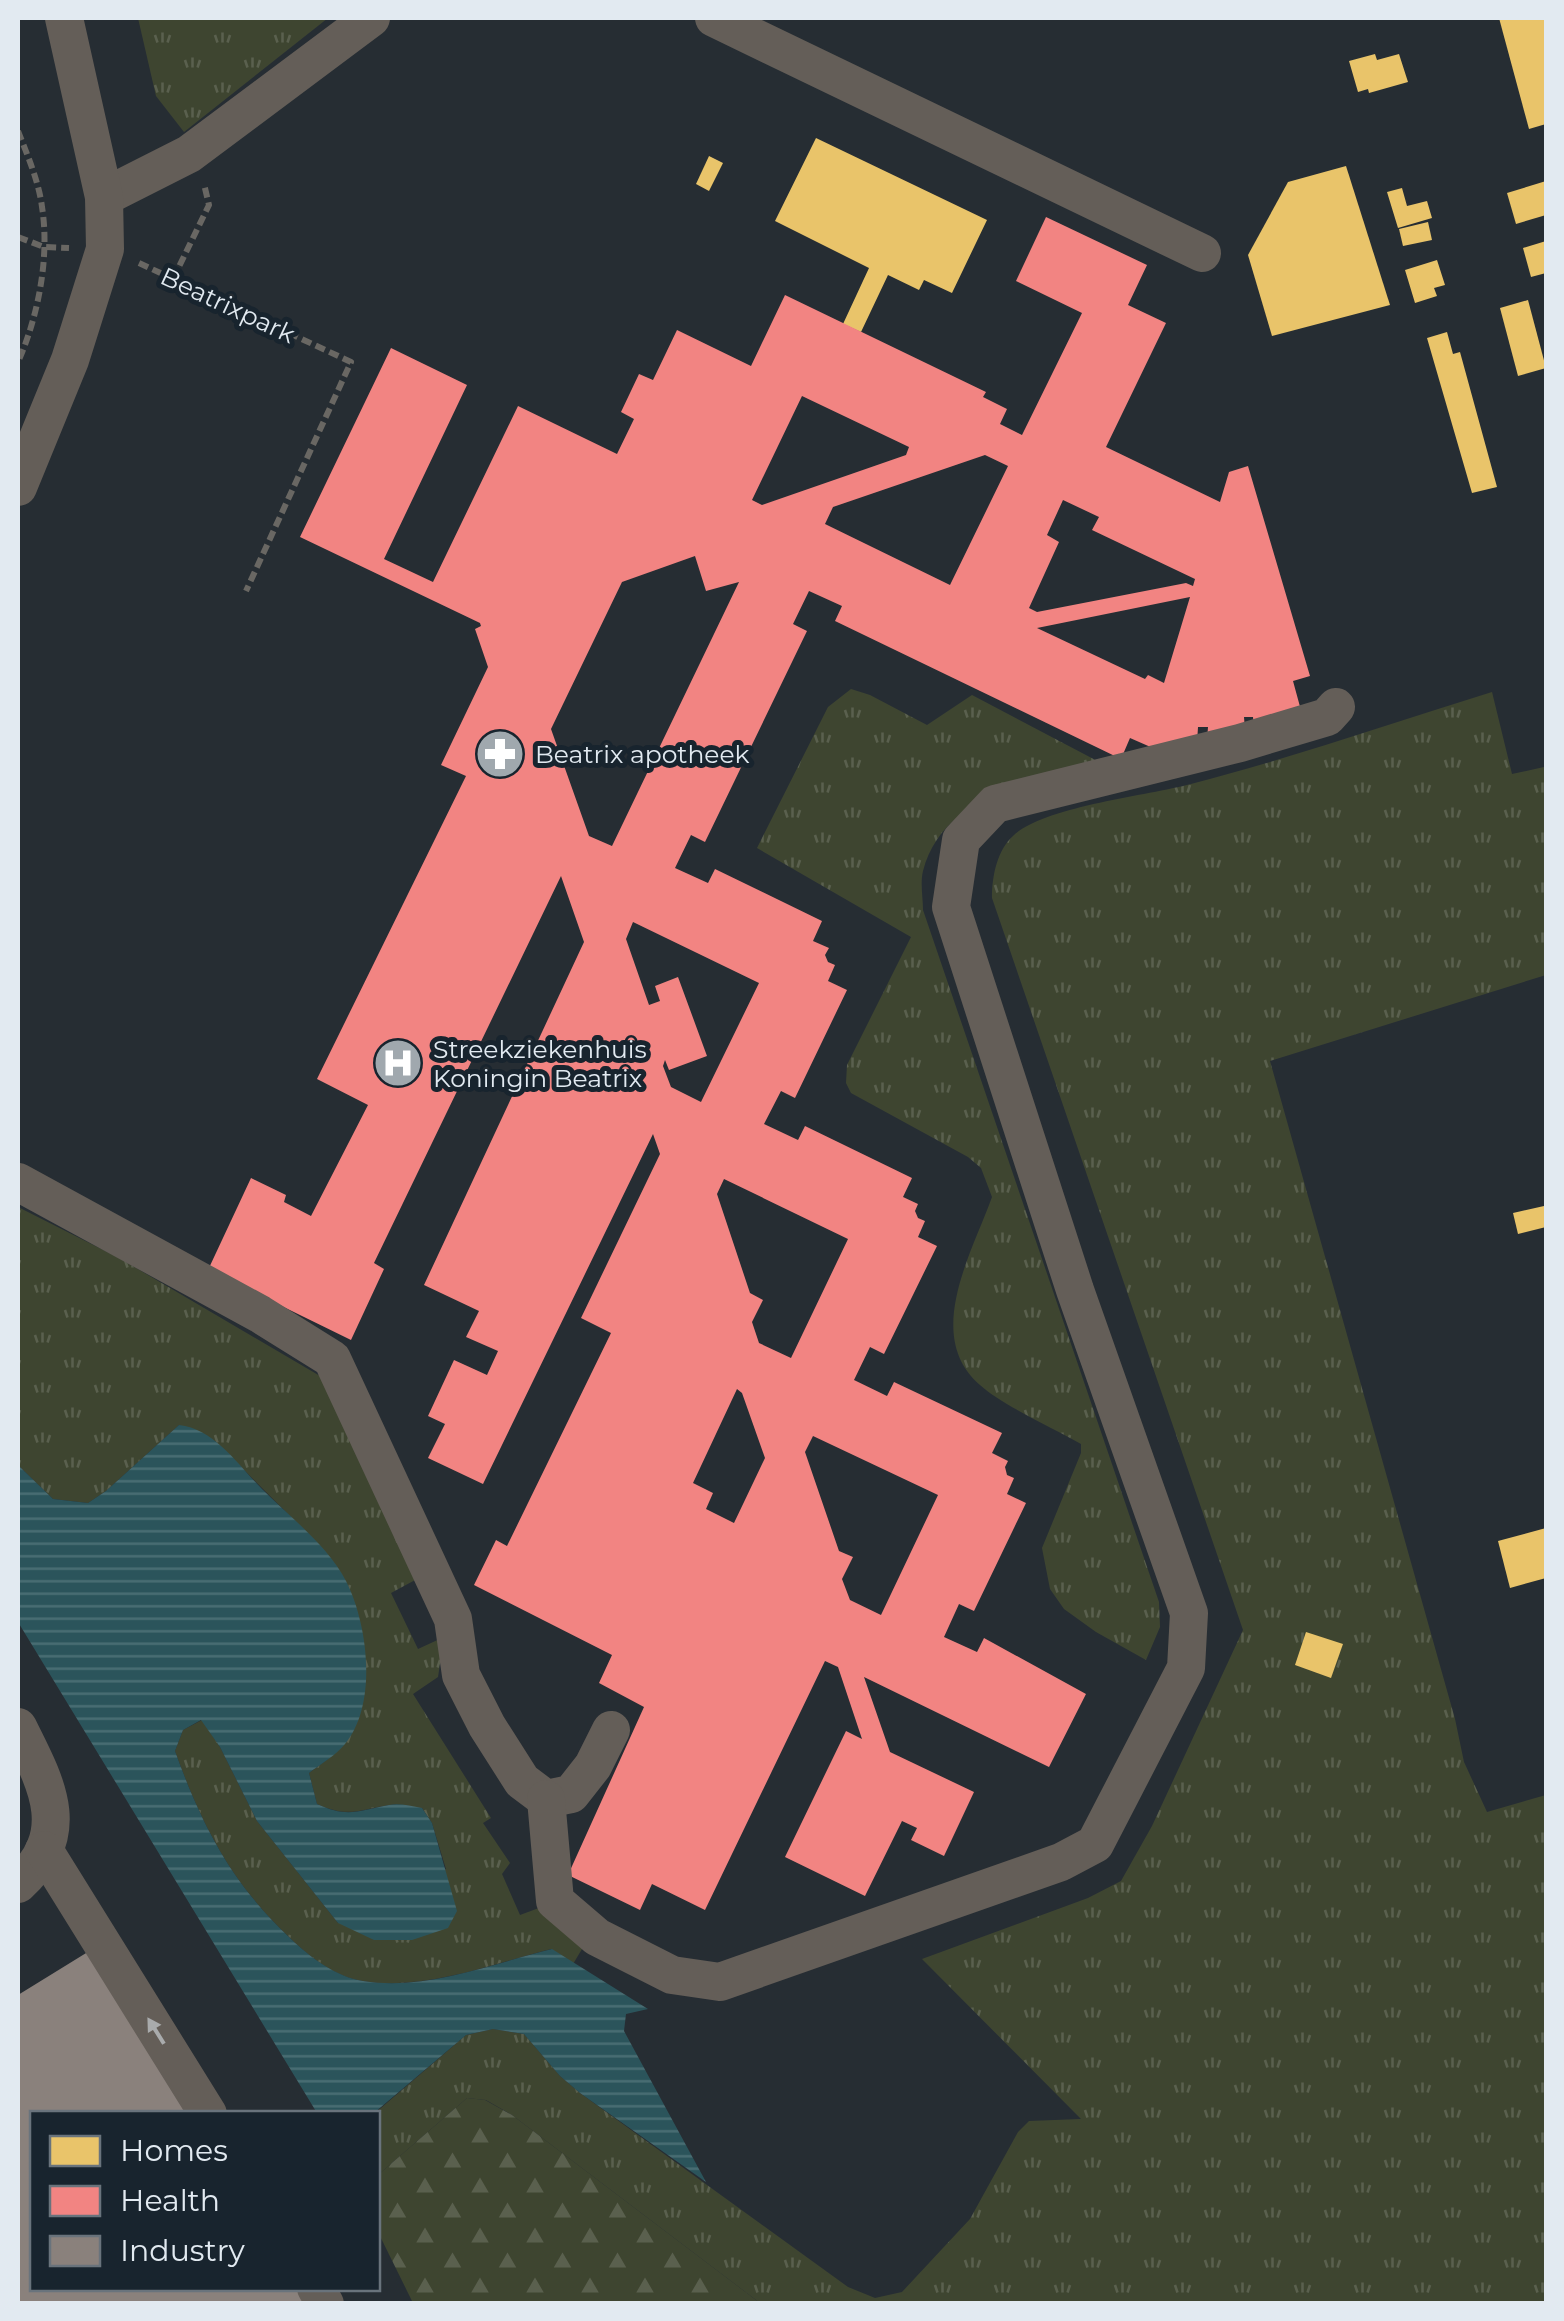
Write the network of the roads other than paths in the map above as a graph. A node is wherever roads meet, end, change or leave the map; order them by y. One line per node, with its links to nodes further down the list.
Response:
1 (64, 18): 4 (street)
2 (372, 18): 4 (street)
3 (714, 18): 5 (street)
4 (104, 198): 6 (street)
5 (1202, 253)
6 (18, 487)
7 (1336, 707): 11 (street)
8 (18, 1182): 11 (street)
9 (18, 1727): 12 (street)
10 (611, 1730): 11 (street)
11 (546, 1799)
12 (44, 1850): 13 (street); 14 (street, one-way to 12)
13 (18, 1884)
14 (206, 2111)

